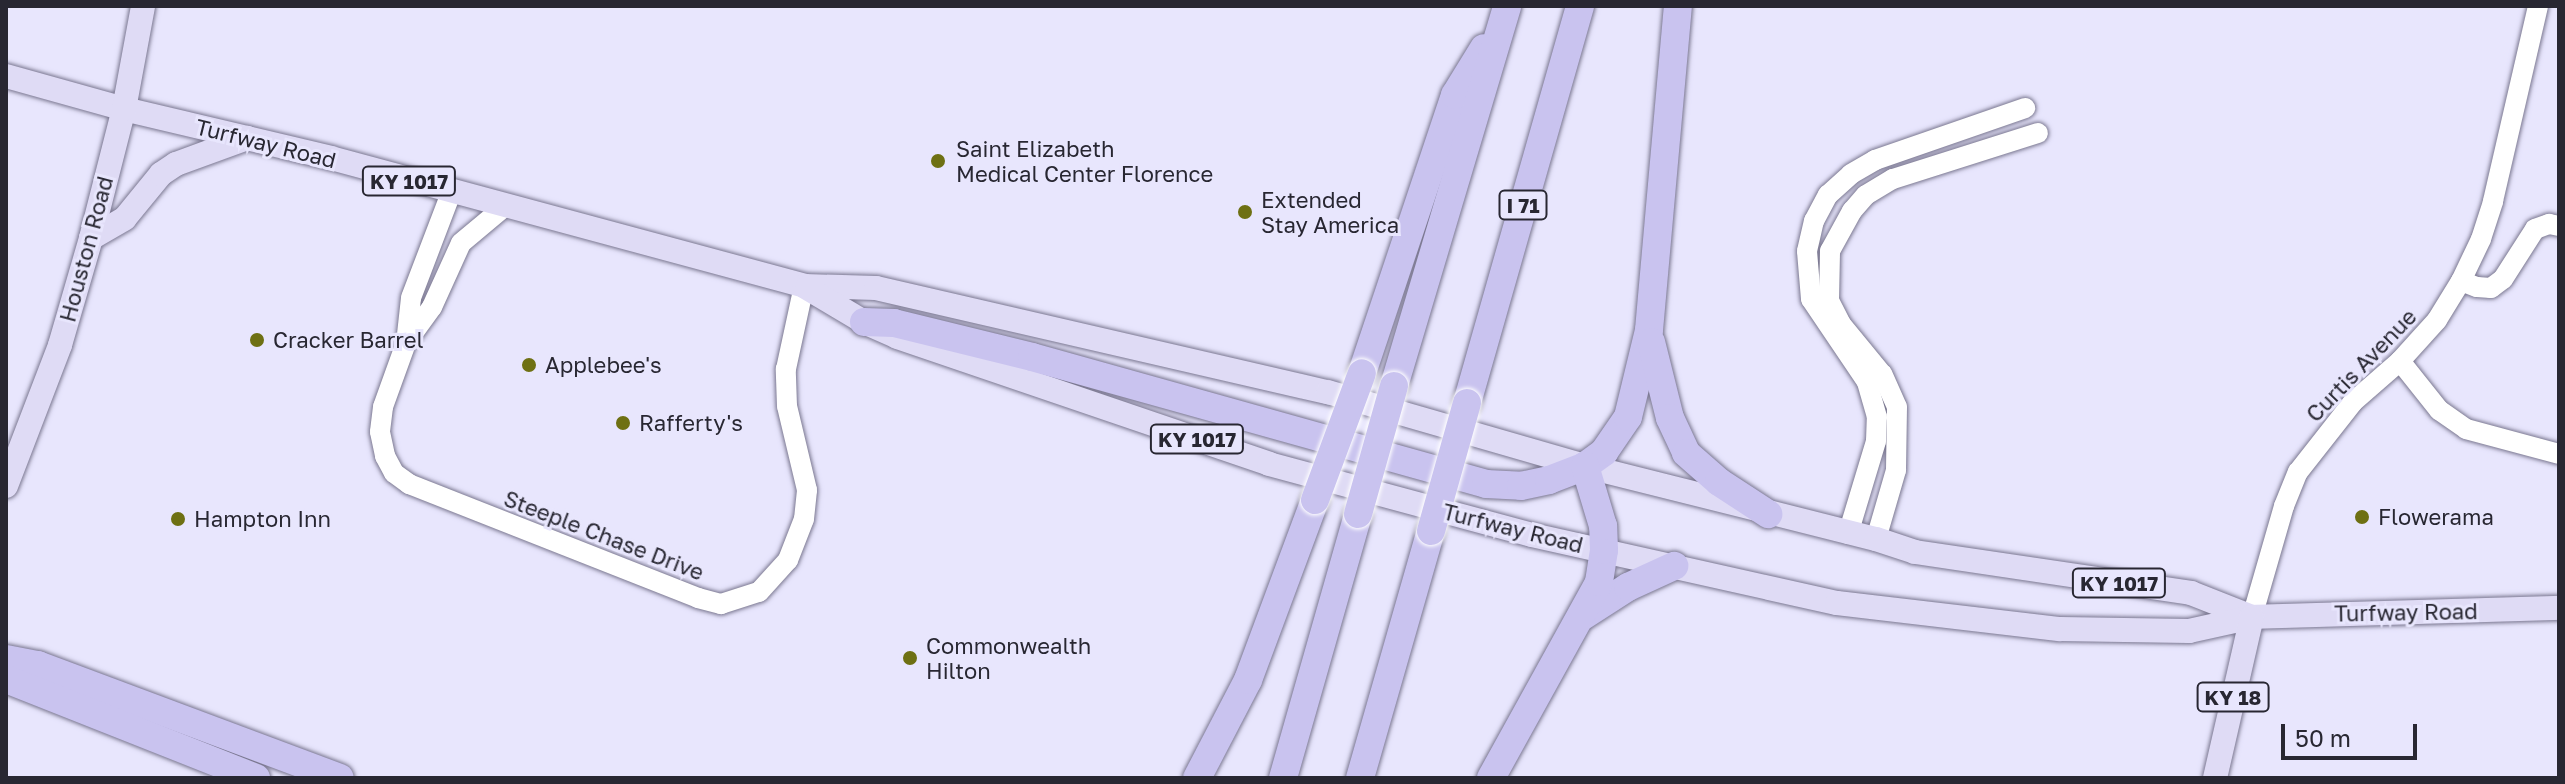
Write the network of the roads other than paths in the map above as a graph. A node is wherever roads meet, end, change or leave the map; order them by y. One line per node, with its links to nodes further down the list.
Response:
1 (143, 6): 8 (main road, Houston Road)
2 (1580, 6): 38 (highway, I 71, bridge)
3 (1678, 6): 18 (highway)
4 (2538, 6): 15 (street, Curtis Avenue)
5 (1506, 9): 36 (highway, bridge); 37 (highway, bridge)
6 (6, 76): 8 (main road, Turfway Road / KY 1017)
7 (2025, 108): 25 (street)
8 (124, 109): 10 (main road, Turfway Road / KY 1017); 14 (main road, Houston Road)
9 (2038, 133): 26 (street)
10 (247, 138): 11 (main road, Turfway Road / KY 1017); 14 (main road)
11 (451, 193): 12 (main road, Turfway Road / KY 1017); 19 (street, Steeple Chase Drive)
12 (504, 207): 16 (main road, Turfway Road / KY 1017); 19 (street, Steeple Chase Drive)
13 (2559, 226): 15 (street)
14 (91, 238): 23 (main road, Houston Road)
15 (2461, 281): 20 (street, Curtis Avenue)
16 (804, 286): 17 (main road, Turfway Road / KY 1017); 19 (street, Steeple Chase Drive); 22 (main road, Turfway Road / KY 1017)
17 (864, 322): 22 (highway); 27 (main road, Turfway Road / KY 1017)
18 (1649, 330): 22 (highway); 24 (highway)
19 (406, 343)
20 (2400, 361): 21 (street); 30 (street, Curtis Avenue)
21 (2559, 454)
22 (1585, 466): 24 (main road, Turfway Road / KY 1017); 27 (highway)
23 (6, 486)
24 (1768, 514): 25 (main road, Turfway Road / KY 1017)
25 (1848, 534): 26 (main road, Turfway Road / KY 1017)
26 (1876, 539): 30 (main road, Turfway Road / KY 1017)
27 (1604, 550): 28 (main road, Turfway Road / KY 1017); 31 (highway)
28 (1674, 566): 30 (main road, Turfway Road / KY 1017); 31 (highway)
29 (2559, 608): 30 (main road, Turfway Road / KY 1017)
30 (2252, 617): 40 (main road, KY 18)
31 (1579, 619): 39 (highway)
32 (6, 659): 35 (highway)
33 (6, 679): 34 (highway)
34 (256, 778)
35 (340, 778)
36 (1197, 778)
37 (1283, 778)
38 (1360, 778)
39 (1491, 778)
40 (2215, 778)

